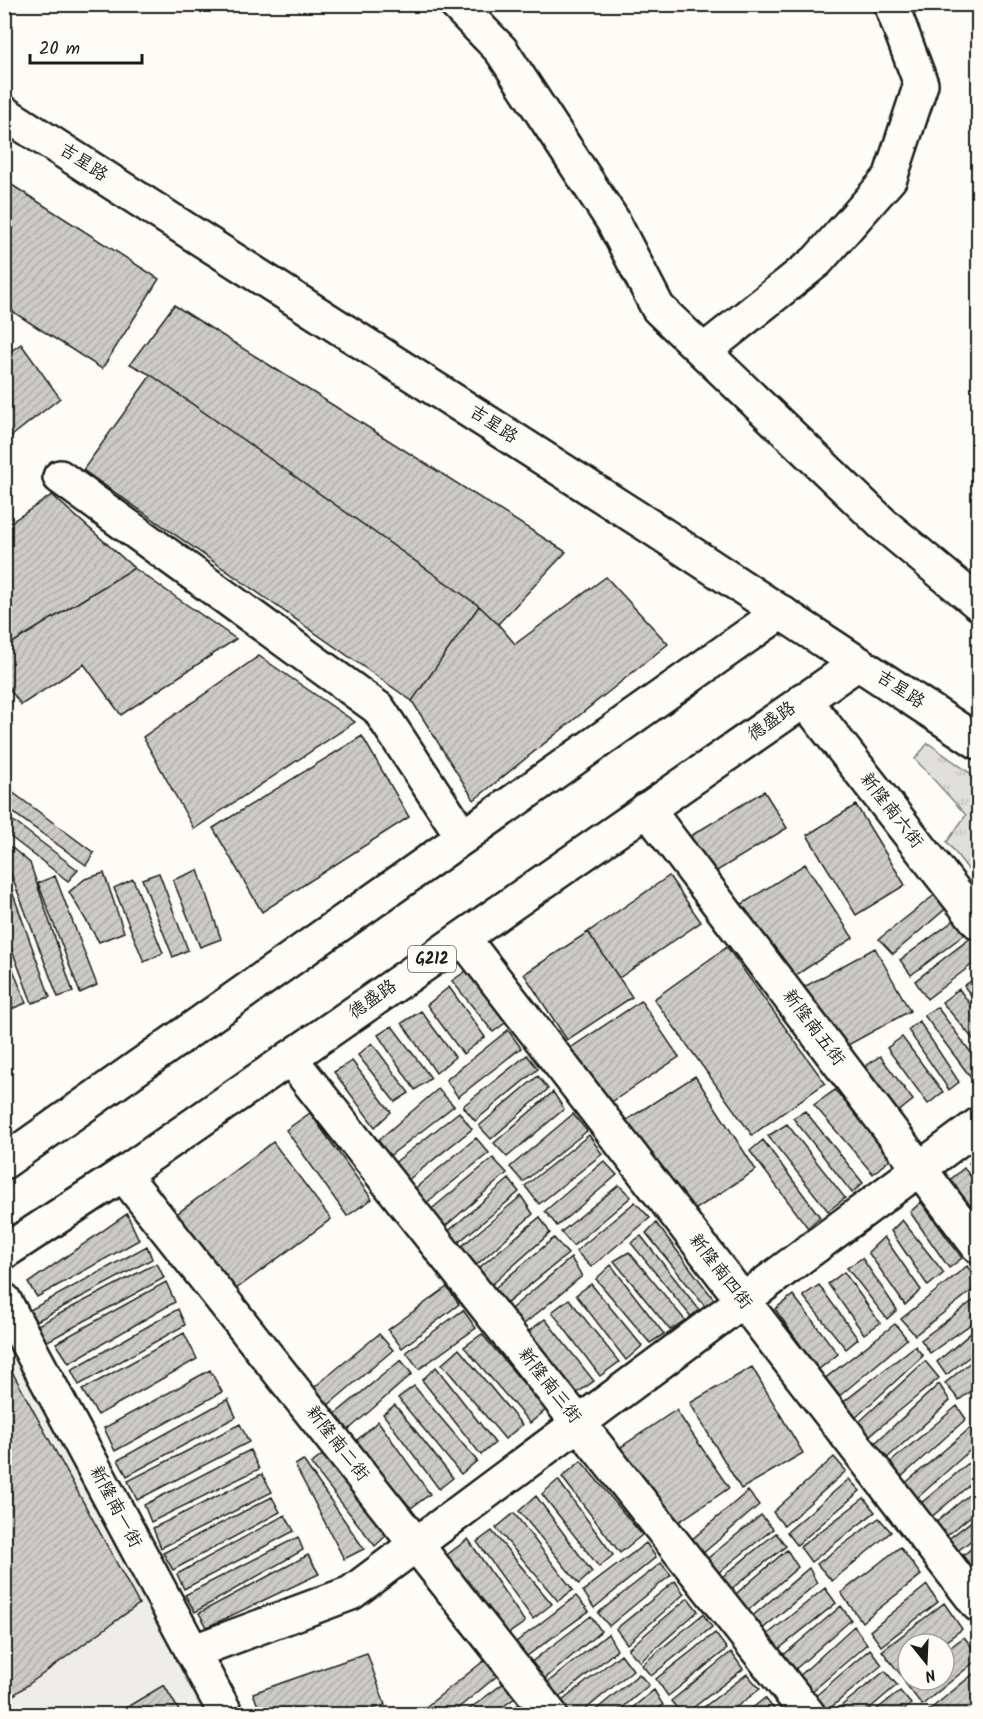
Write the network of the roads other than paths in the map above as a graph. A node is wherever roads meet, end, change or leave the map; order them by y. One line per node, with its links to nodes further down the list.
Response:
1 (456, 4): 4 (main road)
2 (891, 4): 4 (main road)
3 (4, 113): 7 (main road, 吉星路)
4 (704, 351): 6 (main road)
5 (60, 477): 12 (main road)
6 (978, 603)
7 (781, 612): 8 (main road, 吉星路); 12 (main road)
8 (858, 663): 9 (main road, 德盛路 / G212); 10 (main road, 吉星路)
9 (804, 699): 11 (main road, 德盛路 / G212); 13 (main road, 新隆南六街)
10 (978, 742)
11 (647, 809): 14 (main road, 德盛路 / G212); 18 (main road, 新隆南五街)
12 (464, 837): 17 (main road)
13 (978, 922)
14 (463, 938): 15 (main road, 德盛路 / G212); 23 (main road, 新隆南四街)
15 (290, 1058): 19 (main road, 德盛路 / G212); 24 (main road, 新隆南三街)
16 (978, 1125): 18 (main road)
17 (4, 1162)
18 (920, 1169): 20 (main road, 新隆南五街); 23 (main road)
19 (123, 1174): 21 (main road, 德盛路 / G212); 25 (main road, 新隆南二街)
20 (978, 1246)
21 (4, 1252)
22 (4, 1300): 27 (main road, 新隆南一街)
23 (743, 1301): 24 (main road); 26 (main road, 新隆南四街)
24 (578, 1423): 25 (main road); 30 (main road, 新隆南三街)
25 (416, 1544): 27 (main road); 29 (main road, 新隆南二街)
26 (978, 1605)
27 (192, 1652): 28 (main road, 新隆南一街)
28 (226, 1714)
29 (550, 1714)
30 (808, 1714)

